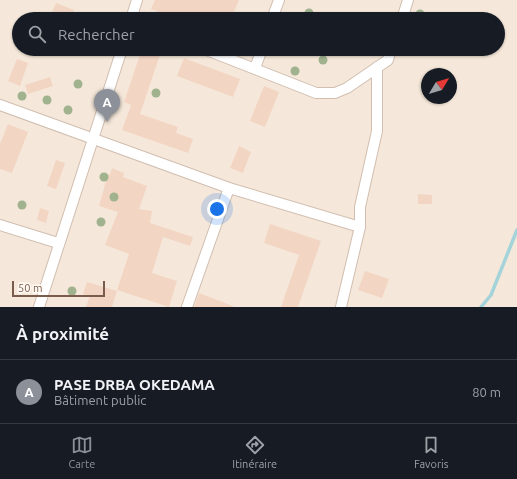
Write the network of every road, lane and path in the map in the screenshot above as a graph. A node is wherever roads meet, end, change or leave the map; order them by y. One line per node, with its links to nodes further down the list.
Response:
1 (137, 0): 4 (street)
2 (279, 0): 5 (street)
3 (408, 0): 6 (street)
4 (133, 12)
5 (275, 12)
6 (404, 12)
7 (120, 56): 14 (street)
8 (223, 56): 12 (street)
9 (259, 56): 12 (street)
10 (389, 56): 11 (street)
11 (377, 67): 12 (street); 17 (street)
12 (255, 68)
13 (0, 105): 14 (street)
14 (93, 139): 15 (street); 18 (street)
15 (229, 188): 17 (street); 20 (street)
16 (0, 225): 18 (street)
17 (360, 227): 21 (street)
18 (58, 243): 19 (street)
19 (39, 307)
20 (187, 307)
21 (342, 307)

